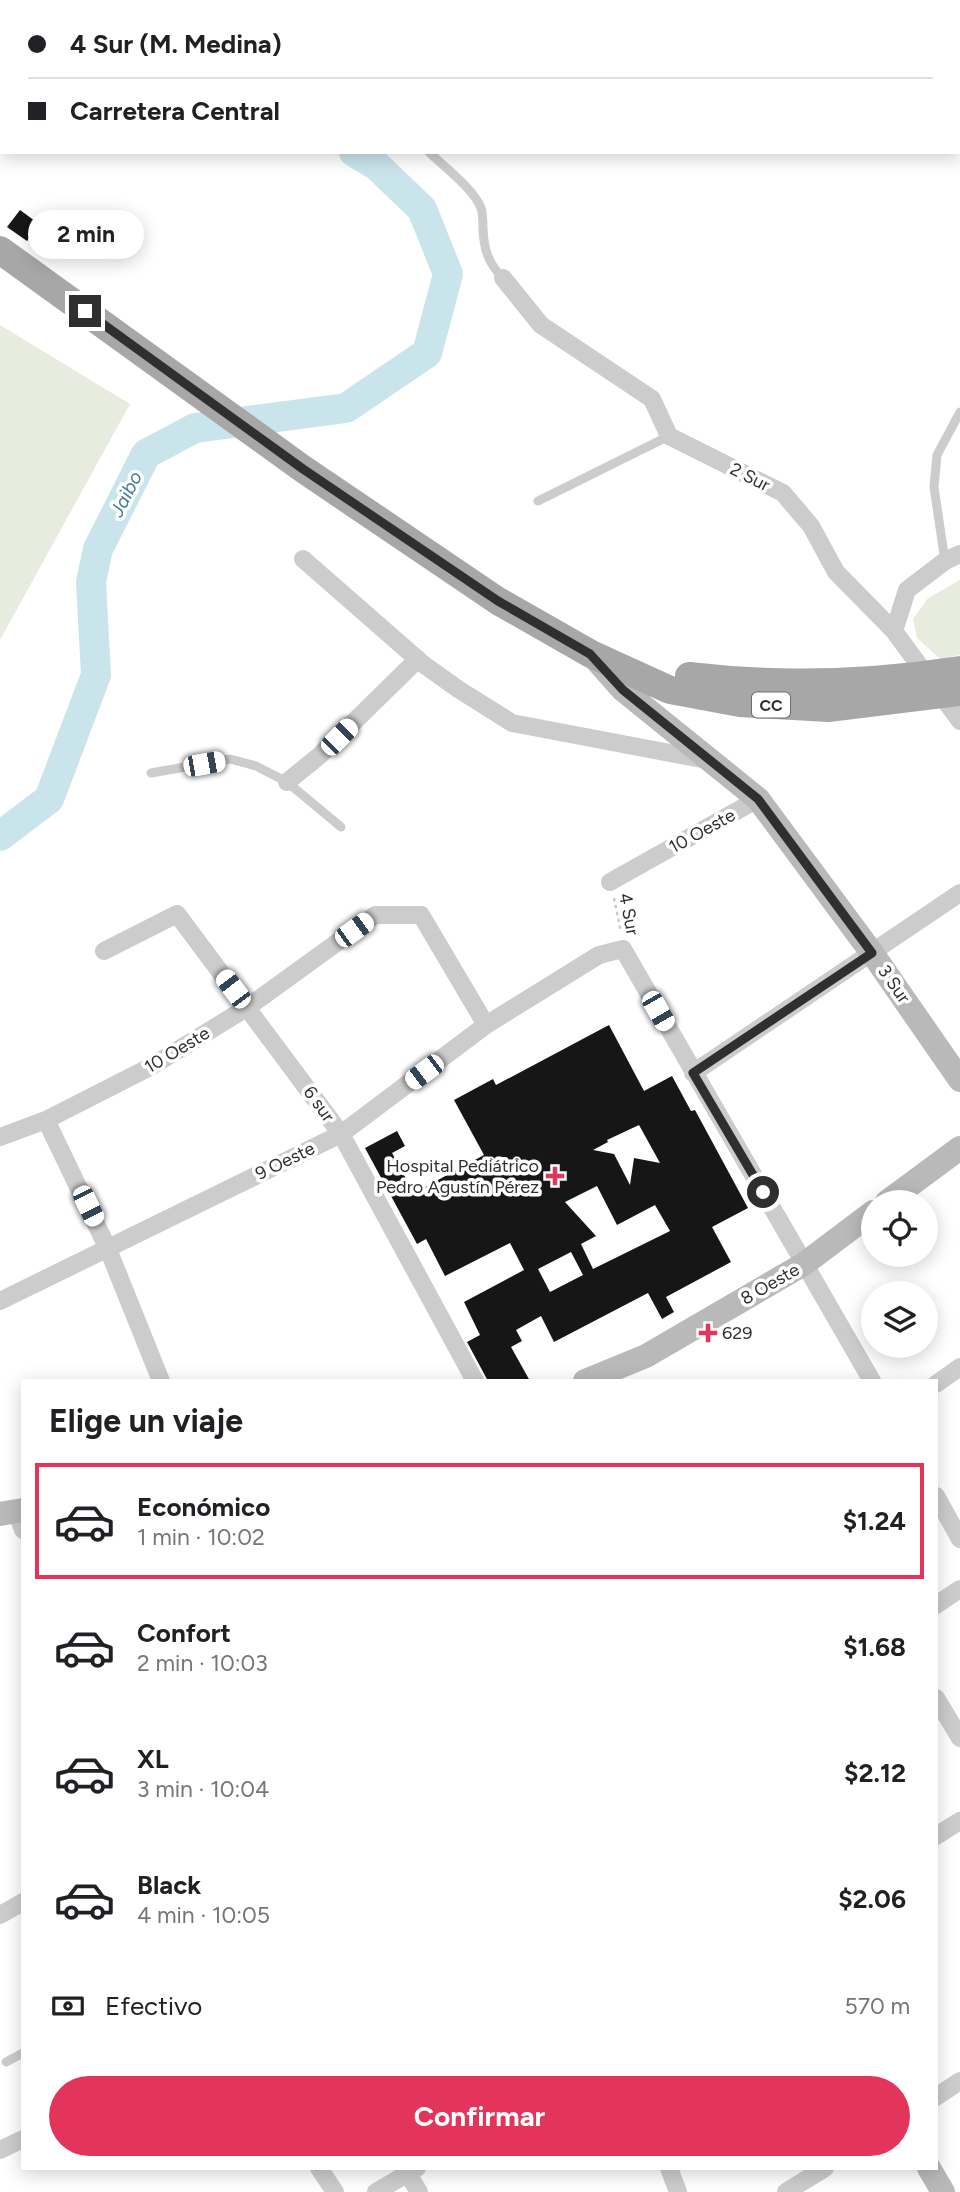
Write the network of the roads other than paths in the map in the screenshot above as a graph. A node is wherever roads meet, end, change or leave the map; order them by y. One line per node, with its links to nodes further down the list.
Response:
1 (431, 154): 3 (lane)
2 (0, 250): 10 (main road, CC)
3 (502, 278): 5 (street)
4 (960, 412): 7 (lane)
5 (669, 436): 6 (lane); 9 (street, 2 Sur)
6 (538, 501)
7 (953, 557): 9 (street)
8 (303, 559): 11 (street)
9 (894, 631): 13 (street, 2 Sur)
10 (590, 654): 13 (main road, CC); 15 (street, 3 Sur)
11 (418, 659): 15 (street); 17 (street)
12 (960, 670): 13 (main road, CC)
13 (943, 687): 14 (street, 2 Sur)
14 (960, 721)
15 (710, 760): 18 (street, 3 Sur)
16 (151, 773): 17 (lane)
17 (287, 782): 19 (lane)
18 (758, 799): 20 (street, 10 Oeste); 23 (street, 3 Sur)
19 (341, 827)
20 (610, 883)
21 (960, 894): 23 (street)
22 (104, 951): 24 (street, 6 sur)
23 (872, 953): 26 (street); 27 (street, 3 Sur)
24 (247, 1007): 25 (street, 10 Oeste); 28 (street, 10 Oeste); 29 (street, 6 sur)
25 (486, 1025): 26 (street, 9 Oeste); 29 (street, 9 Oeste)
26 (693, 1073): 35 (street)
27 (960, 1080)
28 (46, 1121): 30 (street, 10 Oeste); 34 (street)
29 (341, 1134): 34 (street, 9 Oeste); 39 (street, 6 sur)
30 (0, 1137)
31 (960, 1147): 32 (street)
32 (903, 1190)
33 (861, 1221): 35 (street, 8 Oeste)
34 (108, 1249): 36 (street, 9 Oeste); 38 (street)
35 (804, 1264): 40 (street, 8 Oeste); 41 (street)
36 (0, 1301)
37 (960, 1367): 42 (street)
38 (160, 1379)
39 (474, 1379)
40 (590, 1379)
41 (871, 1379)
42 (938, 1383)
43 (938, 1500): 44 (street)
44 (960, 1539)
45 (960, 1589): 46 (street)
46 (938, 1604)
47 (938, 1701): 48 (street)
48 (960, 1738)
49 (960, 1821): 50 (street)
50 (938, 1835)
51 (21, 1903): 52 (street)
52 (0, 1915)
53 (21, 2054): 54 (lane)
54 (6, 2062)
55 (960, 2081): 56 (street)
56 (938, 2097)
57 (21, 2140): 58 (street)
58 (0, 2150)
59 (320, 2170): 64 (street)
60 (670, 2170): 67 (street)
61 (822, 2170): 68 (street)
62 (930, 2170): 69 (street)
63 (413, 2171): 65 (street); 66 (street)
64 (335, 2192)
65 (376, 2192)
66 (419, 2192)
67 (678, 2192)
68 (786, 2192)
69 (943, 2192)

